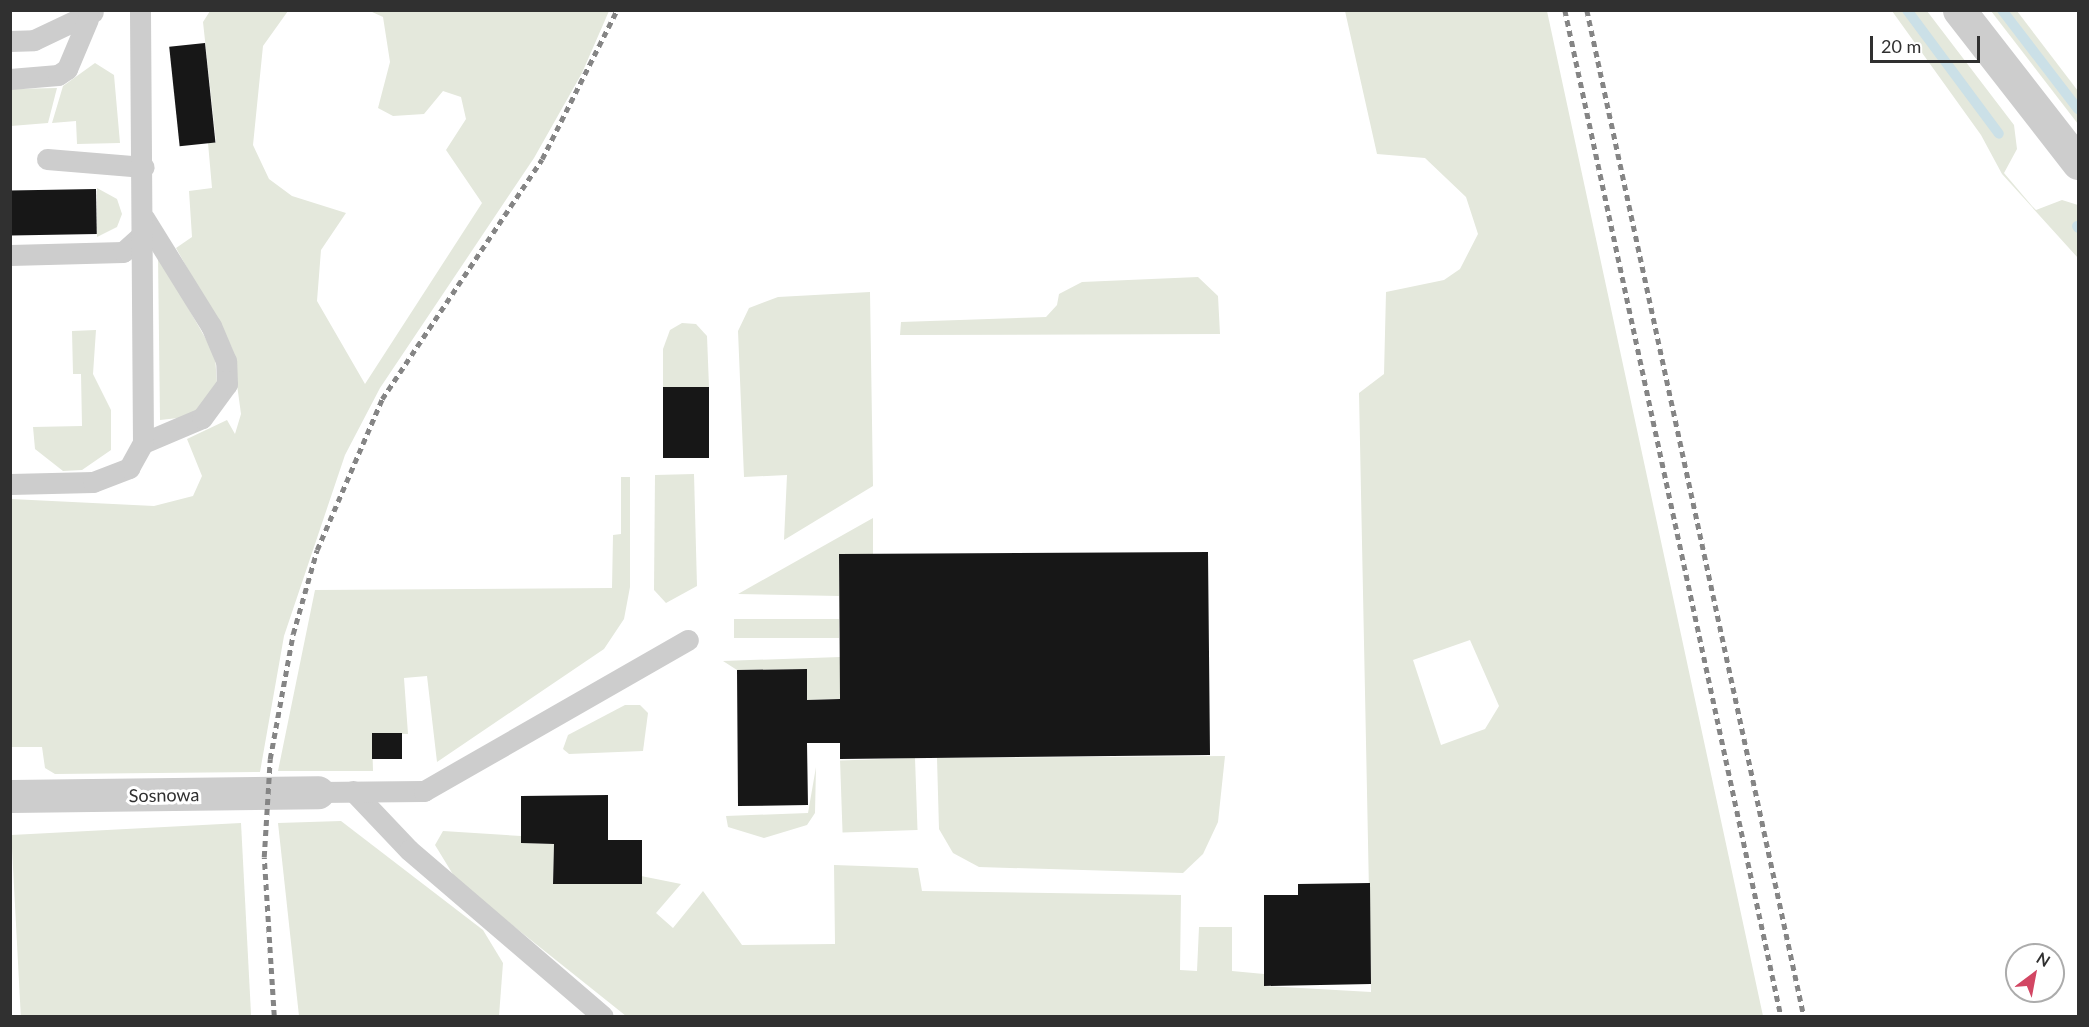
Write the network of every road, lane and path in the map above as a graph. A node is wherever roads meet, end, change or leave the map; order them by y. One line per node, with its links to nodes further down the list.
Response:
1 (140, 10): 8 (lane)
2 (1959, 10): 7 (street)
3 (91, 15): 4 (lane); 5 (lane)
4 (10, 40)
5 (10, 79)
6 (47, 159): 8 (lane)
7 (2079, 163)
8 (144, 167): 9 (lane)
9 (144, 225): 10 (lane); 11 (lane); 11 (lane)
10 (10, 255)
11 (143, 443): 12 (lane)
12 (10, 484)
13 (688, 640): 14 (lane)
14 (353, 791): 15 (lane); 17 (lane)
15 (318, 792): 16 (street, Sosnowa)
16 (10, 796)
17 (603, 1017)

